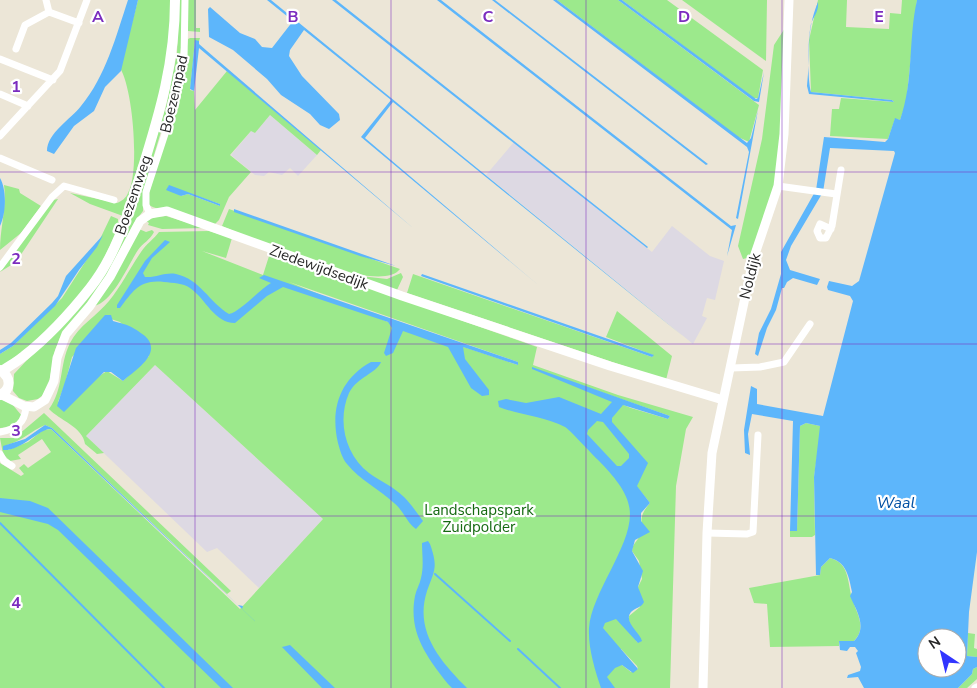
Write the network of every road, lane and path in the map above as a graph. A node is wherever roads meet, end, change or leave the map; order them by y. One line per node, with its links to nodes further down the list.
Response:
1 (46, 0): 6 (street)
2 (86, 0): 7 (street)
3 (176, 0): 25 (main road, Boezemweg)
4 (185, 0): 20 (street, Boezempad)
5 (788, 0): 17 (street, Noldijk)
6 (50, 12): 7 (street); 8 (street)
7 (78, 23): 10 (street)
8 (16, 49)
9 (0, 59): 10 (street)
10 (53, 80): 12 (street)
11 (0, 94): 12 (street)
12 (28, 106): 13 (street)
13 (0, 136)
14 (0, 158): 16 (street)
15 (841, 170): 18 (street)
16 (52, 180)
17 (778, 186): 18 (street); 24 (street, Noldijk)
18 (836, 194): 21 (street)
19 (114, 200): 22 (street)
20 (150, 214): 27 (street, Ziedewijdsedijk); 28 (street)
21 (831, 229)
22 (0, 267)
23 (810, 324): 24 (street)
24 (731, 368): 27 (street, Noldijk)
25 (3, 373): 26 (main road)
26 (3, 393): 28 (street)
27 (723, 400): 33 (street, Noldijk)
28 (23, 405): 29 (street)
29 (0, 432)
30 (758, 435): 33 (street)
31 (0, 454): 32 (street)
32 (12, 466)
33 (707, 533): 34 (street, Noldijk)
34 (703, 688)

